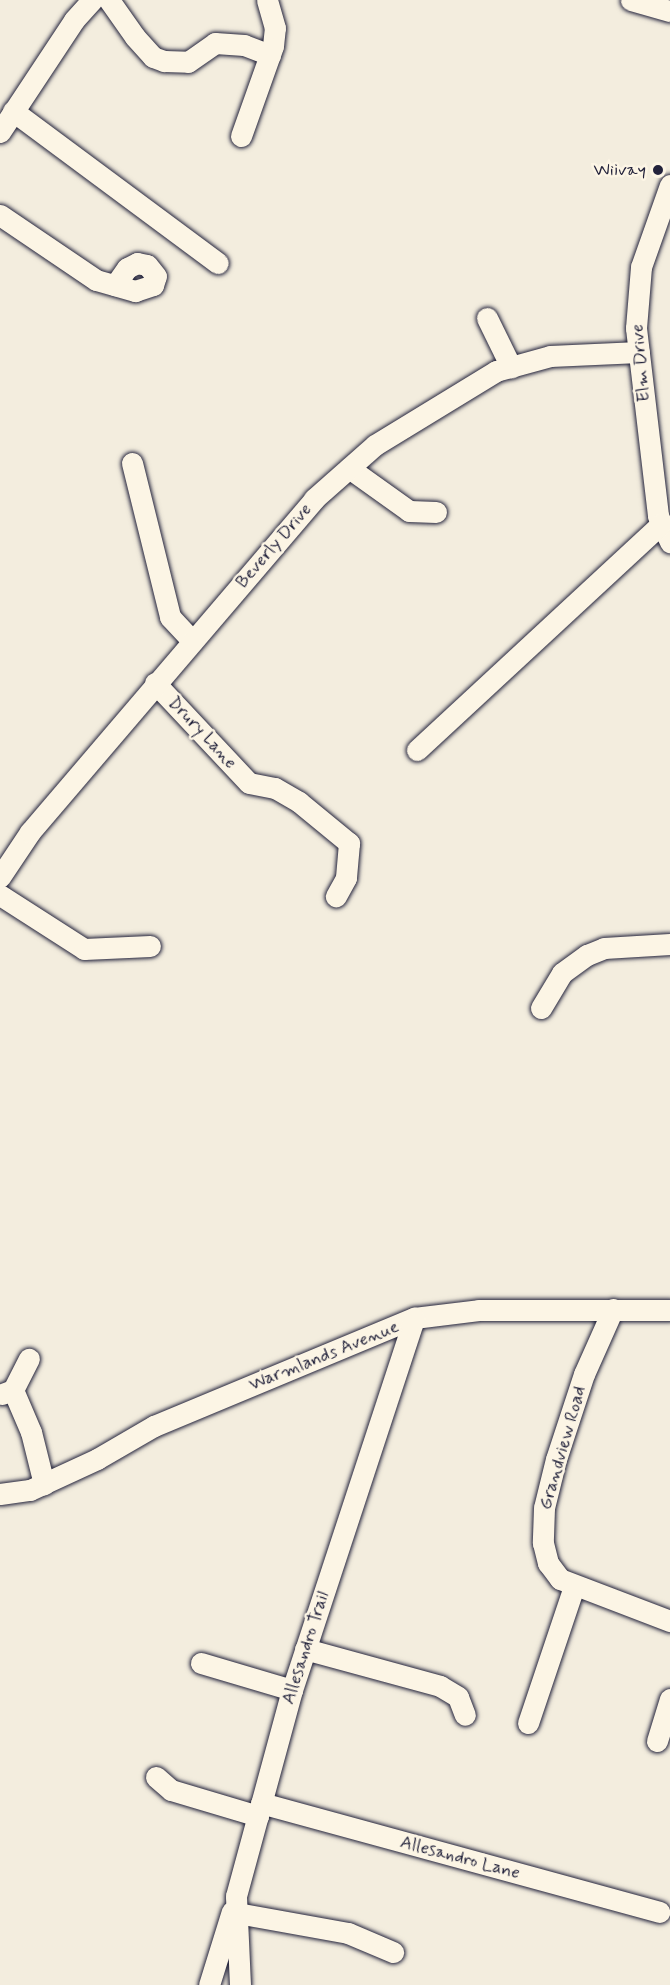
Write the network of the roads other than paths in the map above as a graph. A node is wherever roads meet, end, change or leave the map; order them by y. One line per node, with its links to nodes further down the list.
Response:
1 (92, 0): 7 (street)
2 (108, 0): 6 (street)
3 (267, 0): 6 (street)
4 (631, 0): 5 (street)
5 (670, 11)
6 (270, 55): 8 (street)
7 (6, 119): 11 (street)
8 (242, 136)
9 (670, 184): 14 (street, Elm Drive)
10 (0, 215): 12 (street)
11 (218, 263)
12 (115, 285)
13 (487, 318): 15 (street)
14 (639, 352): 15 (street, Beverly Drive); 19 (street, Elm Drive)
15 (511, 367): 17 (street, Beverly Drive)
16 (132, 463): 20 (street)
17 (349, 468): 18 (street); 20 (street, Beverly Drive)
18 (436, 512)
19 (665, 533): 22 (street)
20 (192, 641): 21 (street, Beverly Drive)
21 (155, 683): 23 (street, Beverly Drive); 25 (street, Drury Lane)
22 (417, 750)
23 (0, 877)
24 (0, 895): 27 (street)
25 (336, 896)
26 (670, 944): 28 (street)
27 (150, 946)
28 (541, 1008)
29 (613, 1309): 30 (street, Warmlands Avenue); 31 (street, Warmlands Avenue); 36 (street, Grandview Road)
30 (670, 1310)
31 (414, 1318): 34 (street, Warmlands Avenue); 38 (street, Allesandro Trail)
32 (29, 1359): 33 (street)
33 (7, 1392): 34 (street)
34 (44, 1484): 35 (street, Warmlands Avenue)
35 (0, 1494)
36 (574, 1586): 37 (street, Grandview Road); 43 (street)
37 (670, 1621)
38 (305, 1649): 40 (street, Allesandro Trail); 42 (street)
39 (201, 1663): 40 (street)
40 (292, 1690): 46 (street, Allesandro Trail)
41 (670, 1699): 44 (street)
42 (465, 1715)
43 (528, 1723)
44 (657, 1741)
45 (156, 1777): 46 (street, Allesandro Lane)
46 (259, 1809): 47 (street, Allesandro Trail); 48 (street, Allesandro Lane)
47 (237, 1905): 49 (street); 50 (street); 51 (street, Allesandro Trail)
48 (659, 1912)
49 (393, 1952)
50 (209, 1985)
51 (240, 1985)

